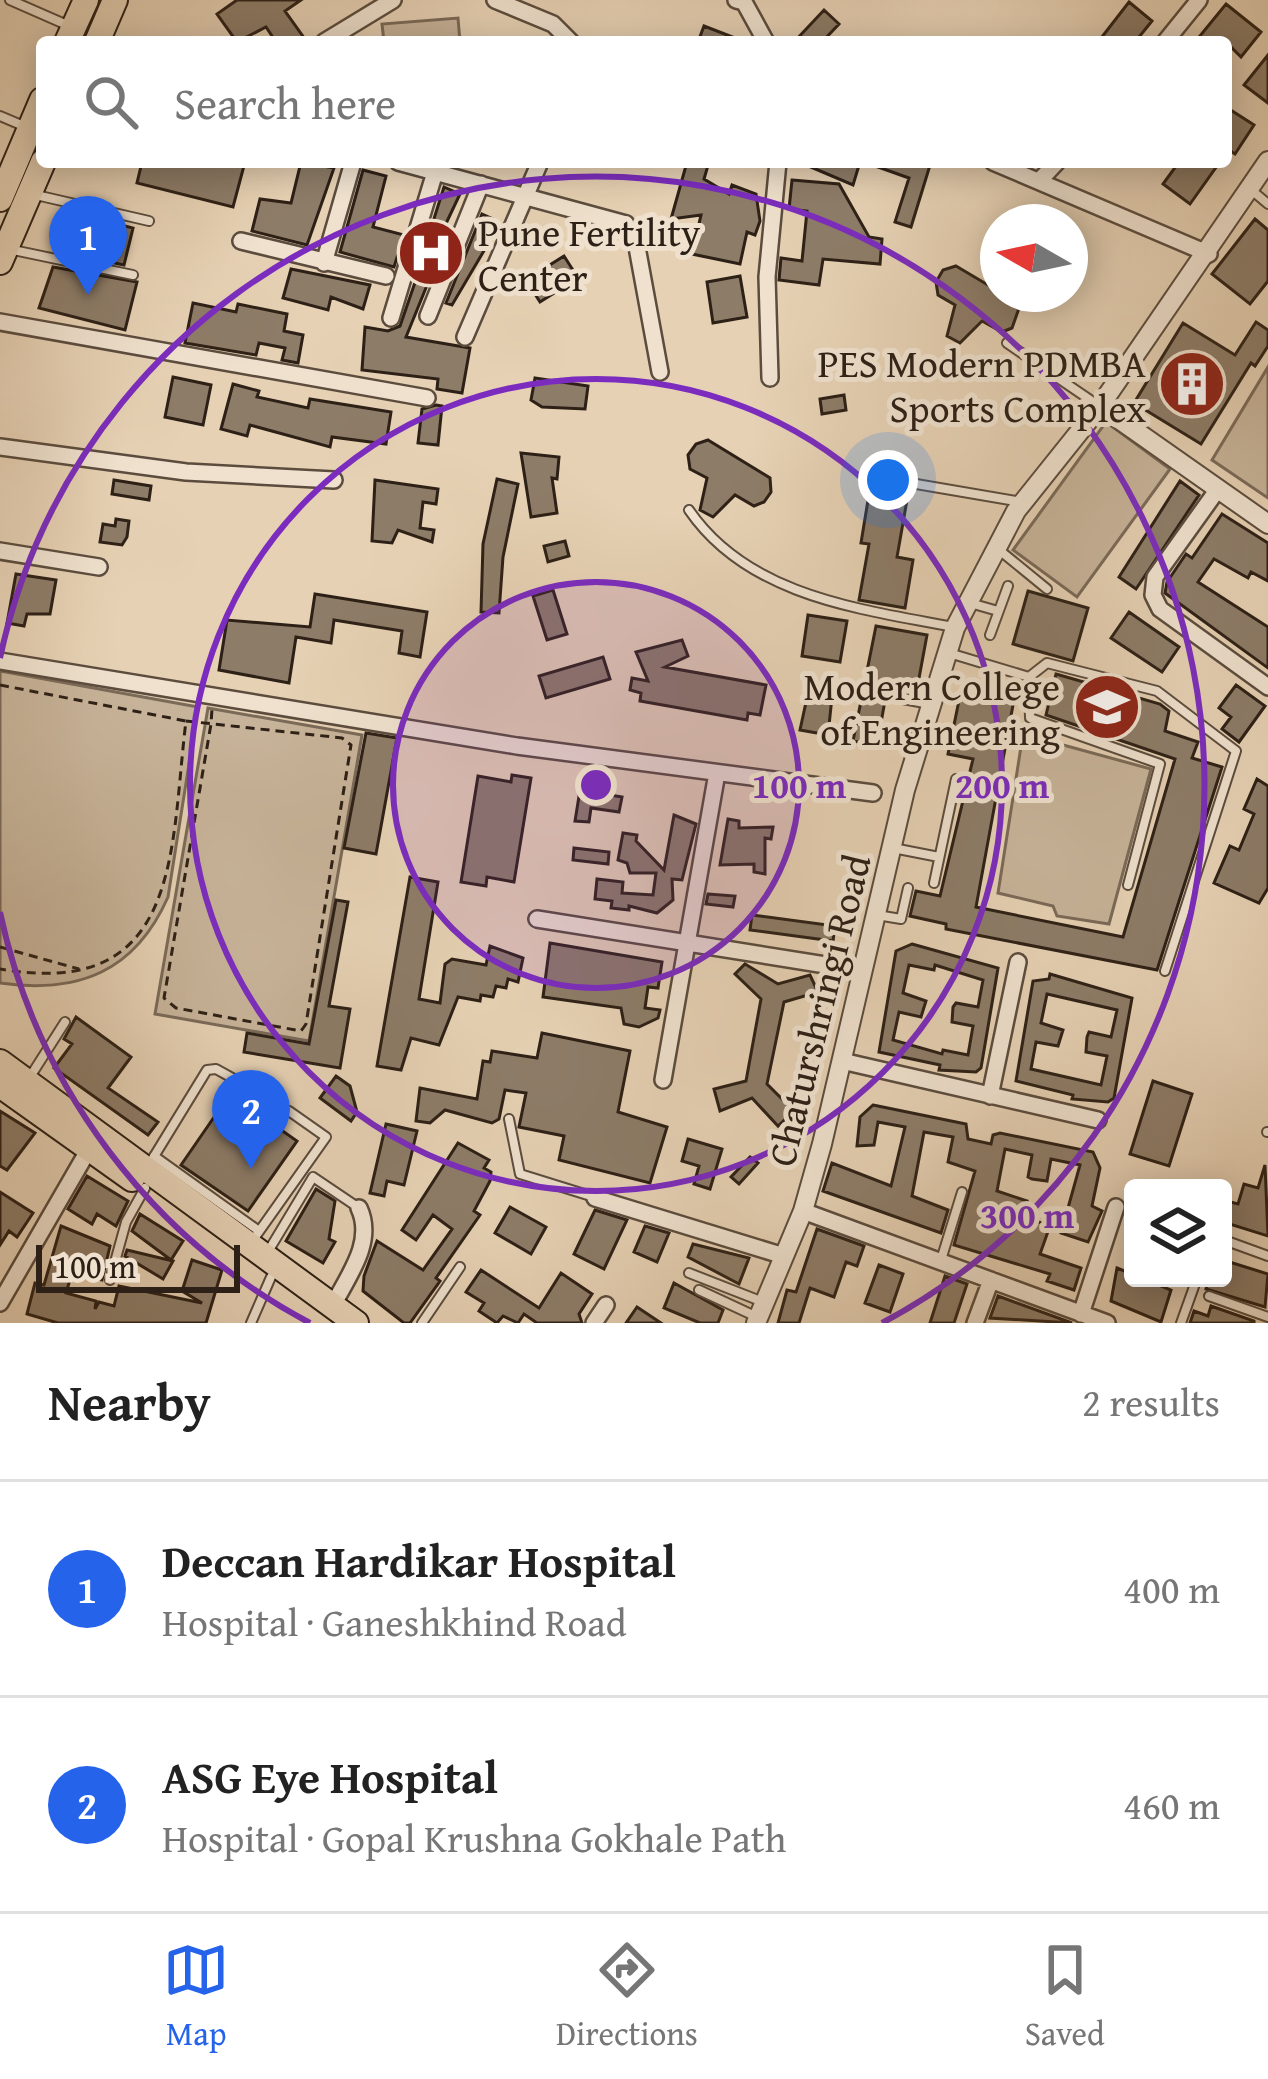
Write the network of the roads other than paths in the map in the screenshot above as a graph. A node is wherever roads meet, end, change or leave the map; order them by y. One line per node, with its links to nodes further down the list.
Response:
1 (10, 0): 8 (lane)
2 (86, 0): 8 (main road)
3 (115, 0): 9 (main road)
4 (392, 0): 10 (street)
5 (494, 0): 11 (street)
6 (741, 0): 12 (street)
7 (1199, 0): 13 (street)
8 (70, 35)
9 (100, 36)
10 (334, 36)
11 (566, 36)
12 (762, 36)
13 (1170, 36)
14 (36, 113): 16 (main road)
15 (0, 116): 16 (lane)
16 (29, 129): 31 (main road)
17 (1268, 160): 28 (street, Chaturshringi Road)
18 (40, 168): 29 (main road)
19 (351, 168): 37 (street)
20 (420, 168): 25 (street)
21 (538, 168): 30 (street)
22 (777, 168): 46 (street)
23 (1010, 168): 26 (street)
24 (1051, 168): 26 (street)
25 (435, 172): 27 (street); 41 (street)
26 (1041, 179): 35 (street)
27 (481, 184): 30 (street); 40 (street)
28 (1247, 187): 32 (lane); 35 (street, Chaturshringi Road)
29 (28, 194): 33 (lane); 36 (main road)
30 (528, 196): 43 (street); 45 (street)
31 (0, 199)
32 (1268, 204)
33 (149, 221)
34 (241, 241): 37 (street)
35 (1208, 254): 48 (street, Chaturshringi Road)
36 (3, 255): 38 (lane)
37 (324, 262): 39 (street)
38 (133, 275)
39 (386, 276)
40 (428, 316)
41 (391, 318)
42 (0, 322): 47 (street)
43 (465, 337)
44 (1007, 343): 48 (lane)
45 (660, 371)
46 (770, 378)
47 (427, 398)
48 (1100, 406): 52 (street); 53 (street, Chaturshringi Road)
49 (0, 446): 51 (street)
50 (881, 478): 53 (lane)
51 (334, 480)
52 (1218, 489): 55 (street); 68 (street)
53 (1023, 502): 56 (street, Chaturshringi Road)
54 (689, 510): 63 (lane)
55 (1268, 524)
56 (997, 548): 60 (lane); 61 (street, Chaturshringi Road)
57 (0, 550): 58 (street)
58 (99, 567)
59 (1008, 586): 62 (lane)
60 (1047, 589)
61 (968, 602): 62 (lane); 63 (street, Chaturshringi Road)
62 (998, 611): 64 (lane)
63 (955, 628): 65 (street, Chaturshringi Road)
64 (990, 635)
65 (947, 652): 67 (lane); 70 (street, Chaturshringi Road)
66 (0, 661): 71 (street)
67 (1029, 677): 77 (lane); 84 (lane)
68 (1268, 688)
69 (892, 698): 70 (lane)
70 (931, 704): 74 (street, Chaturshringi Road)
71 (716, 772): 73 (street); 81 (street)
72 (956, 779): 75 (lane)
73 (874, 793)
74 (891, 848): 75 (lane); 79 (street, Chaturshringi Road)
75 (939, 856): 76 (lane)
76 (934, 883)
77 (1128, 885)
78 (908, 888): 79 (lane)
79 (876, 914): 83 (street, Chaturshringi Road)
80 (537, 919): 81 (street)
81 (686, 943): 83 (street); 88 (street)
82 (1018, 962): 92 (street)
83 (862, 971): 86 (street, Chaturshringi Road)
84 (1166, 971)
85 (64, 1022): 89 (lane)
86 (842, 1061): 92 (street); 102 (street, Chaturshringi Road)
87 (0, 1062): 89 (main road)
88 (663, 1081)
89 (27, 1082): 97 (main road)
90 (0, 1085): 96 (main road)
91 (265, 1096): 97 (lane)
92 (990, 1096): 95 (street)
93 (289, 1111): 104 (lane)
94 (508, 1119): 99 (lane)
95 (1098, 1120)
96 (89, 1149): 97 (main road); 115 (street)
97 (148, 1171): 104 (main road); 104 (main road); 110 (lane)
98 (962, 1192): 107 (lane)
99 (595, 1198): 105 (street)
100 (1116, 1207): 118 (street)
101 (359, 1208): 104 (lane); 119 (street)
102 (803, 1211): 105 (street, Chaturshringi Road); 107 (street)
103 (1232, 1243): 106 (lane)
104 (261, 1252): 119 (main road); 121 (lane)
105 (784, 1256): 117 (street, Chaturshringi Road)
106 (1268, 1256)
107 (940, 1262): 111 (street)
108 (460, 1267): 123 (lane)
109 (689, 1273): 117 (lane)
110 (110, 1280)
111 (992, 1280): 118 (street); 125 (street)
112 (1194, 1287): 127 (lane)
113 (699, 1290): 117 (lane)
114 (1209, 1296): 120 (lane)
115 (0, 1303)
116 (606, 1305): 124 (street)
117 (760, 1314)
118 (1082, 1314): 126 (street)
119 (333, 1315): 122 (main road)
120 (1268, 1317)
121 (251, 1323)
122 (356, 1323)
123 (422, 1323)
124 (594, 1323)
125 (975, 1323)
126 (1107, 1323)
127 (1180, 1323)

